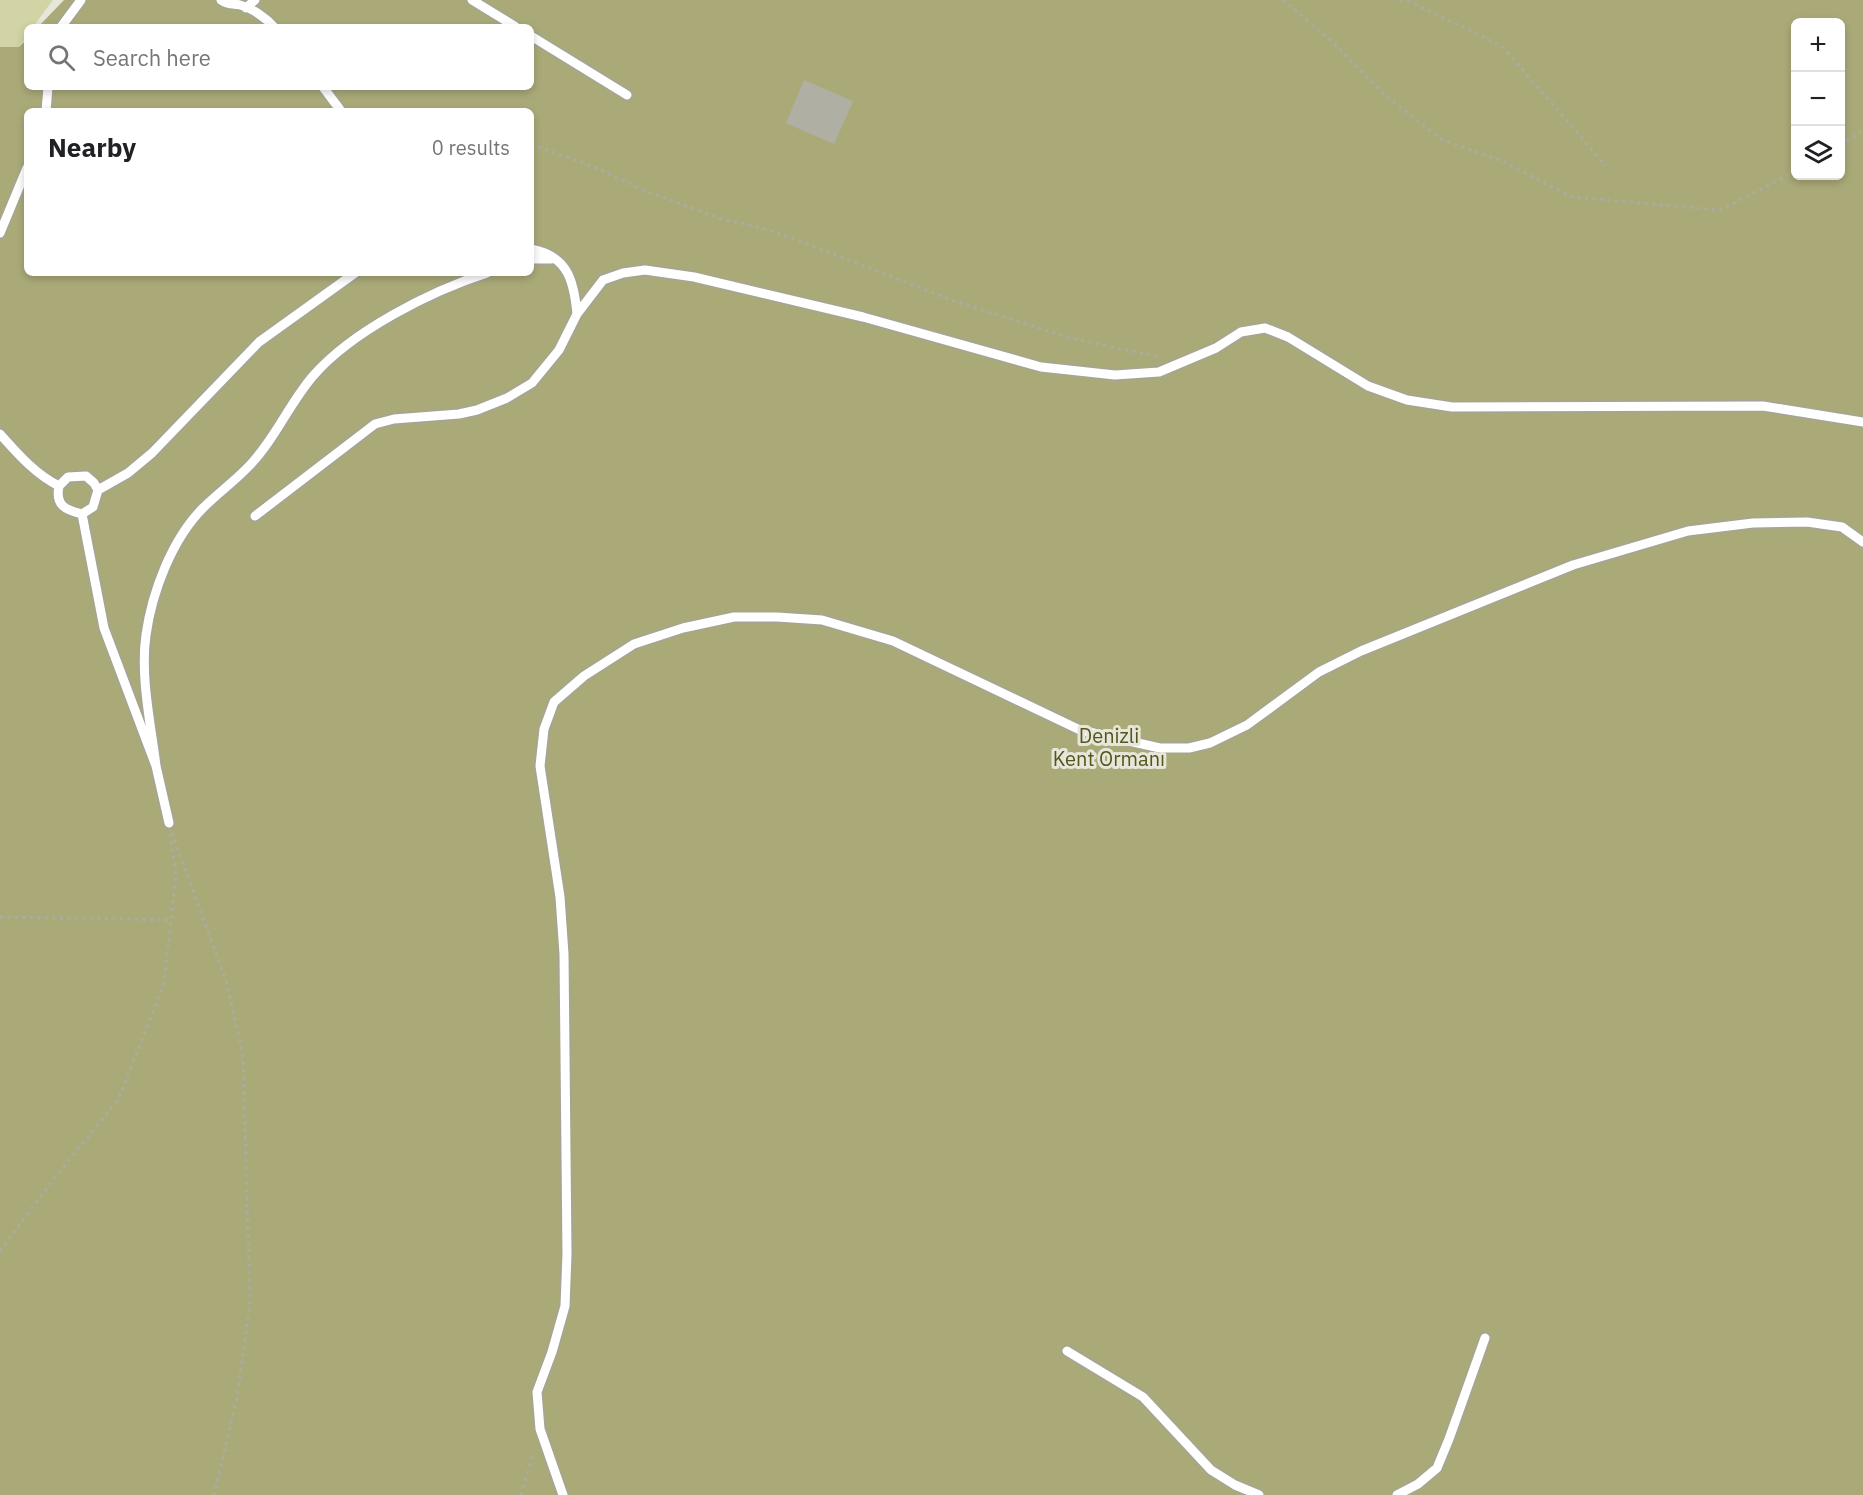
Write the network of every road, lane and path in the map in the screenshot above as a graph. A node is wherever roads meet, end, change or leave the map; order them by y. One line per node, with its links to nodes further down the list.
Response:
1 (81, 0): 8 (lane)
2 (221, 0): 7 (lane)
3 (255, 0): 7 (lane)
4 (472, 0): 10 (lane)
5 (1283, 0): 21 (path)
6 (1400, 0): 20 (path)
7 (241, 4): 9 (lane)
8 (63, 24)
9 (271, 24)
10 (511, 24)
11 (534, 38): 14 (lane)
12 (48, 90): 15 (lane)
13 (325, 90): 16 (lane)
14 (627, 96)
15 (46, 108)
16 (338, 108)
17 (1863, 131): 18 (path)
18 (1845, 142)
19 (534, 145): 30 (path)
20 (1606, 166)
21 (1791, 174)
22 (24, 175): 23 (lane)
23 (0, 233)
24 (534, 250): 26 (lane)
25 (534, 259): 26 (lane)
26 (557, 260): 29 (lane)
27 (352, 276): 34 (lane)
28 (478, 276): 38 (lane)
29 (577, 314): 30 (lane); 36 (lane)
30 (1183, 363): 31 (lane)
31 (1863, 422)
32 (0, 434): 33 (lane)
33 (59, 486): 34 (lane); 35 (lane)
34 (98, 490): 35 (lane)
35 (82, 514): 38 (lane)
36 (255, 516)
37 (1863, 542): 48 (lane)
38 (156, 766): 39 (lane)
39 (169, 823): 41 (path); 46 (path)
40 (0, 917): 41 (path)
41 (172, 920): 42 (path)
42 (0, 1251)
43 (1485, 1338): 50 (lane)
44 (1067, 1351): 49 (lane)
45 (534, 1451): 47 (path)
46 (214, 1495)
47 (521, 1495)
48 (563, 1495)
49 (1258, 1495)
50 (1397, 1495)

